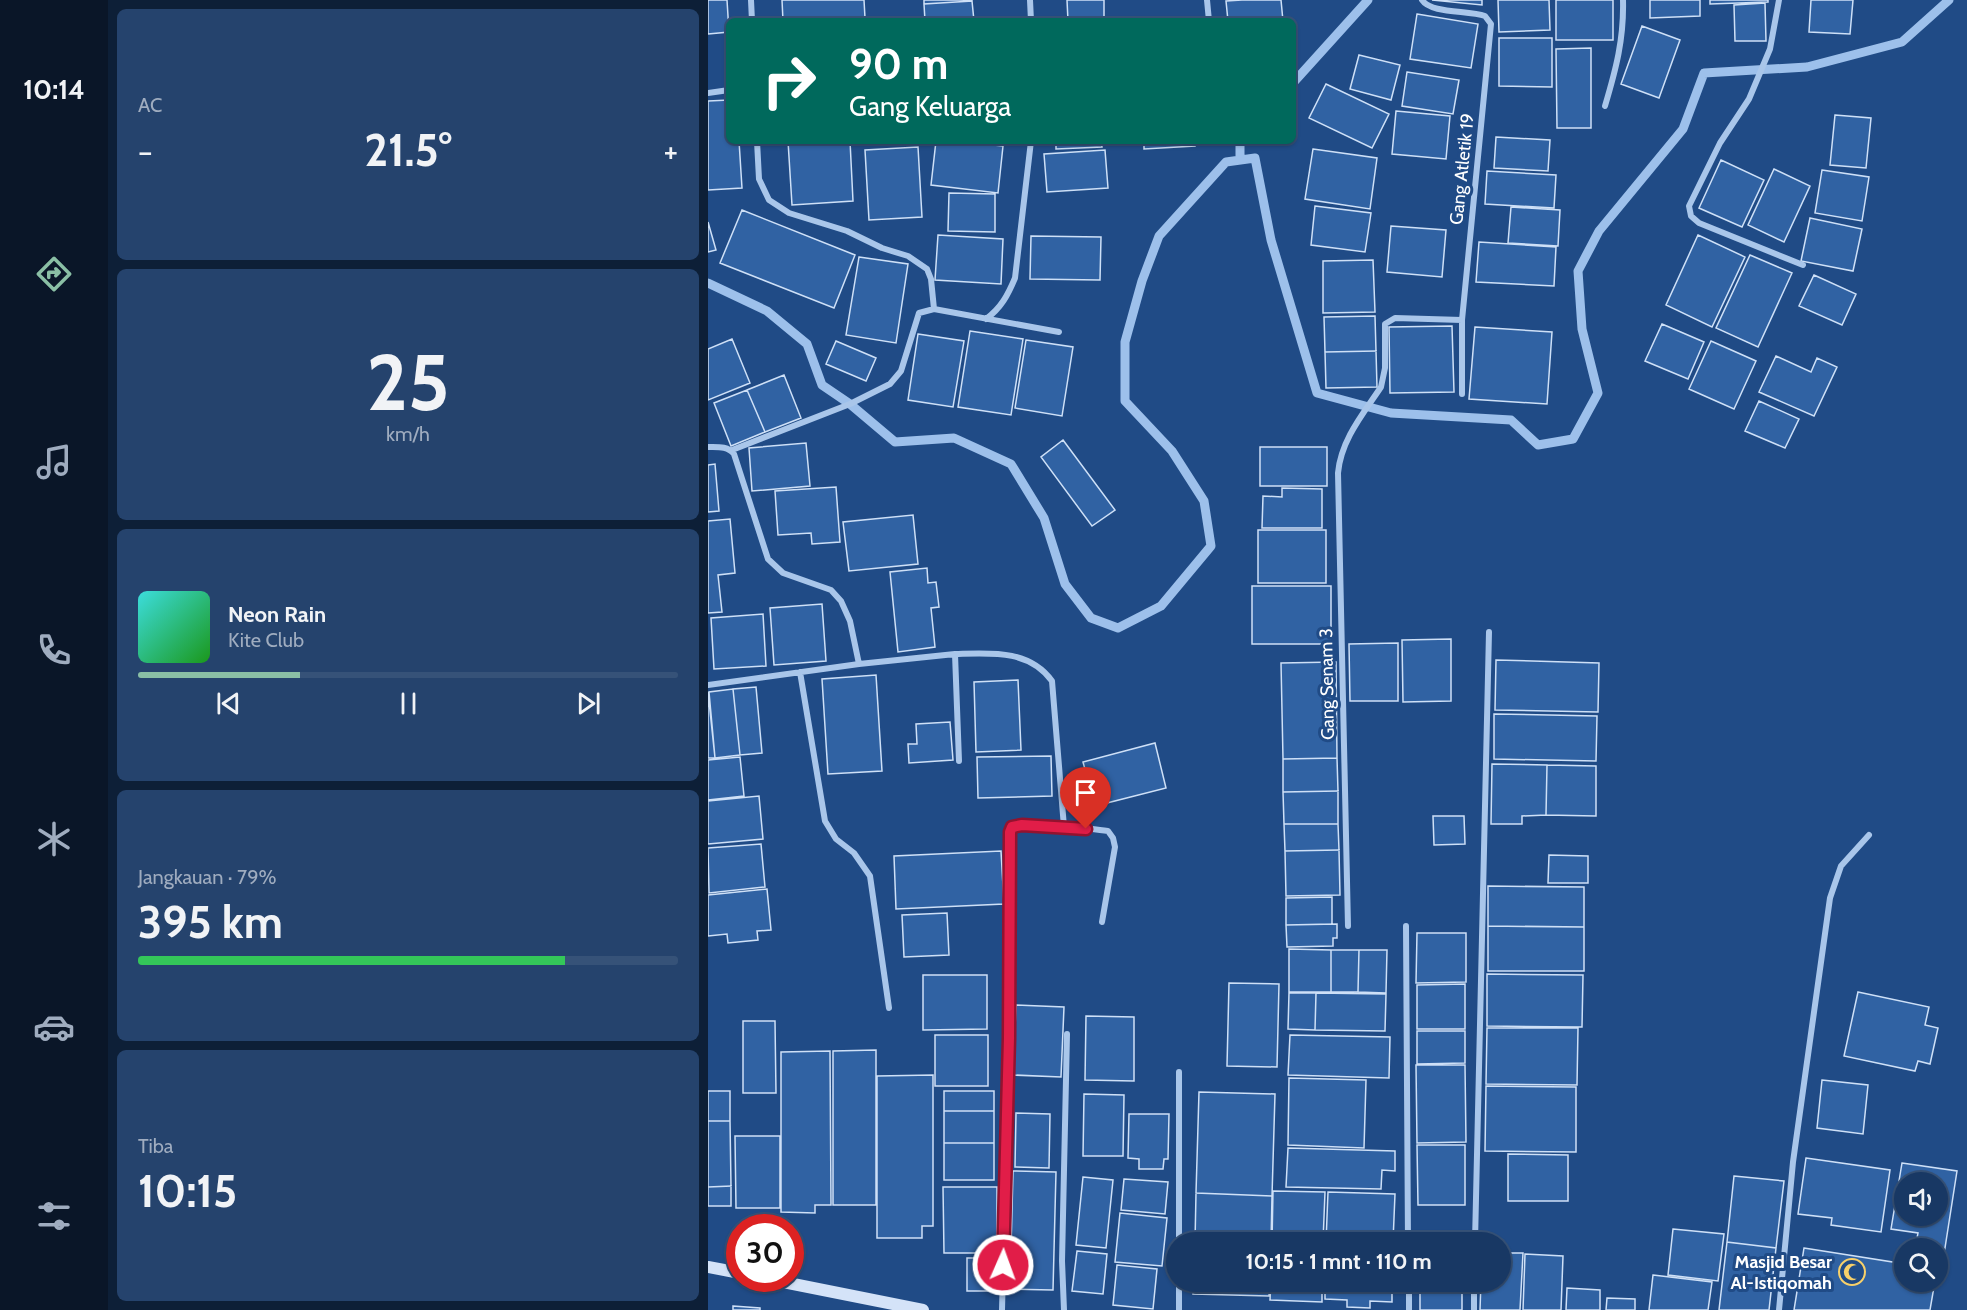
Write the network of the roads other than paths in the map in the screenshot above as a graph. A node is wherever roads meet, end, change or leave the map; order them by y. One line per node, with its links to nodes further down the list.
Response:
1 (751, 0): 7 (street)
2 (1030, 0): 8 (street)
3 (1208, 0): 9 (street)
4 (1422, 0): 18 (street, Gang Atletik 19)
5 (1623, 0): 12 (street)
6 (1779, 0): 15 (street)
7 (752, 18)
8 (1031, 18)
9 (1209, 18)
10 (726, 90): 11 (street)
11 (708, 93)
12 (1605, 106)
13 (757, 144): 16 (street)
14 (1031, 144): 17 (street)
15 (1803, 265)
16 (934, 309): 17 (street); 22 (street)
17 (986, 319): 19 (street)
18 (1462, 320): 20 (street, Gang Atletik 19); 32 (street, Gang Senam 3)
19 (1059, 332)
20 (1462, 394)
21 (708, 447): 22 (street)
22 (732, 450): 25 (street)
23 (1489, 632): 39 (street)
24 (955, 654): 25 (street); 28 (street); 29 (street)
25 (859, 664): 26 (street)
26 (800, 672): 27 (street); 34 (street)
27 (708, 685)
28 (958, 761)
29 (1064, 826): 31 (street); 47 (street)
30 (1869, 835): 52 (street)
31 (1102, 922)
32 (1348, 926)
33 (1406, 926): 38 (street)
34 (889, 1008)
35 (1067, 1034): 48 (street)
36 (1179, 1072): 37 (street)
37 (1179, 1232)
38 (1408, 1232)
39 (1475, 1232)
40 (708, 1267): 41 (main road)
41 (726, 1270)
42 (804, 1286): 46 (main road)
43 (1179, 1292): 49 (street)
44 (1408, 1292): 50 (street)
45 (1474, 1292): 51 (street)
46 (923, 1310)
47 (1002, 1310)
48 (1064, 1310)
49 (1179, 1310)
50 (1409, 1310)
51 (1474, 1310)
52 (1779, 1310)

